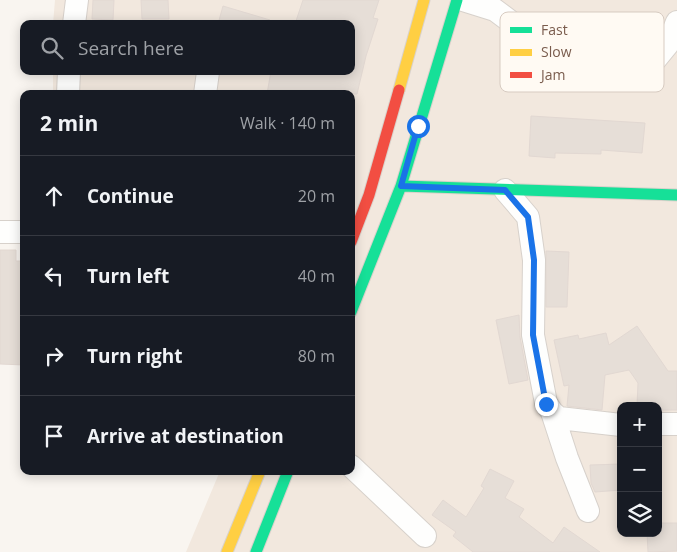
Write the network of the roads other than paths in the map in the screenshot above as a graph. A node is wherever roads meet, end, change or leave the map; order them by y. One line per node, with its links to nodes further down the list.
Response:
1 (77, 0): 6 (street)
2 (424, 0): 16 (main road)
3 (457, 0): 13 (main road)
4 (462, 0): 5 (street)
5 (500, 14)
6 (74, 20)
7 (677, 22): 8 (street)
8 (664, 49)
9 (69, 75): 11 (street)
10 (208, 75): 12 (street)
11 (68, 90)
12 (206, 90)
13 (401, 186): 14 (main road); 16 (street); 20 (main road)
14 (505, 190): 15 (main road); 21 (street)
15 (677, 195)
16 (360, 196): 17 (main road)
17 (355, 222)
18 (0, 232): 19 (street)
19 (20, 232)
20 (355, 302)
21 (552, 412): 24 (street); 28 (street)
22 (662, 424): 23 (street)
23 (677, 424)
24 (617, 425)
25 (355, 470): 29 (street)
26 (258, 475): 30 (main road)
27 (286, 475): 31 (main road)
28 (588, 511)
29 (425, 536)
30 (227, 552)
31 (256, 552)

